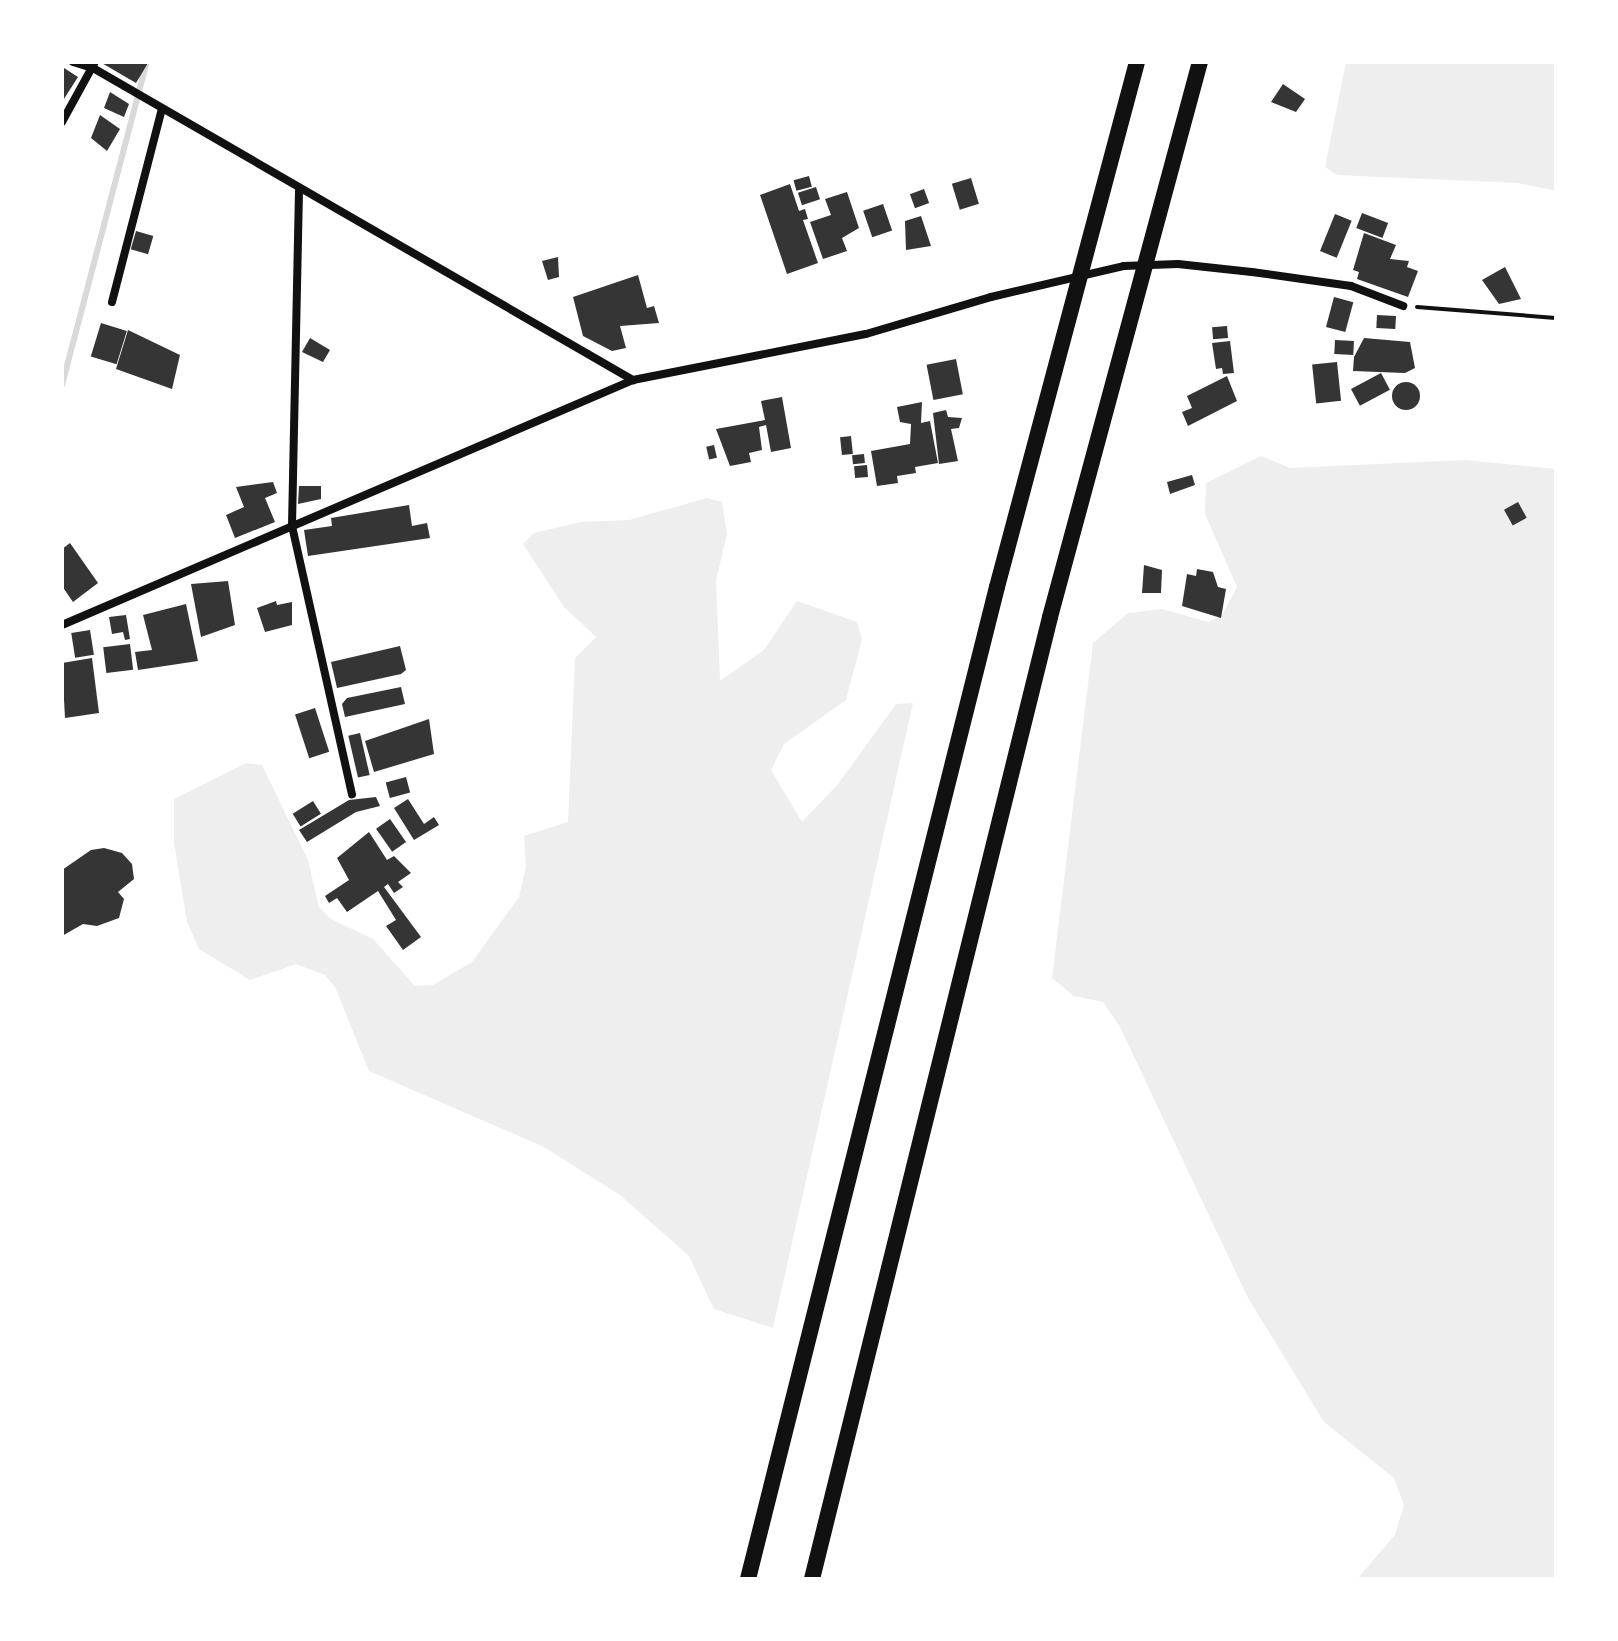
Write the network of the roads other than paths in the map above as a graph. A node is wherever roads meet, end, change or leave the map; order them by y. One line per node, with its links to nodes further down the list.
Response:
1 (73, 62): 4 (street)
2 (1137, 62): 14 (highway)
3 (1200, 62): 15 (highway)
4 (94, 65): 5 (street); 6 (street)
5 (162, 109): 7 (street); 8 (street)
6 (62, 122)
7 (299, 191): 10 (street); 11 (street)
8 (112, 302)
9 (1403, 306): 10 (street)
10 (633, 380): 11 (street)
11 (292, 526): 12 (street); 13 (street)
12 (62, 625)
13 (352, 794)
14 (748, 1579)
15 (812, 1579)

